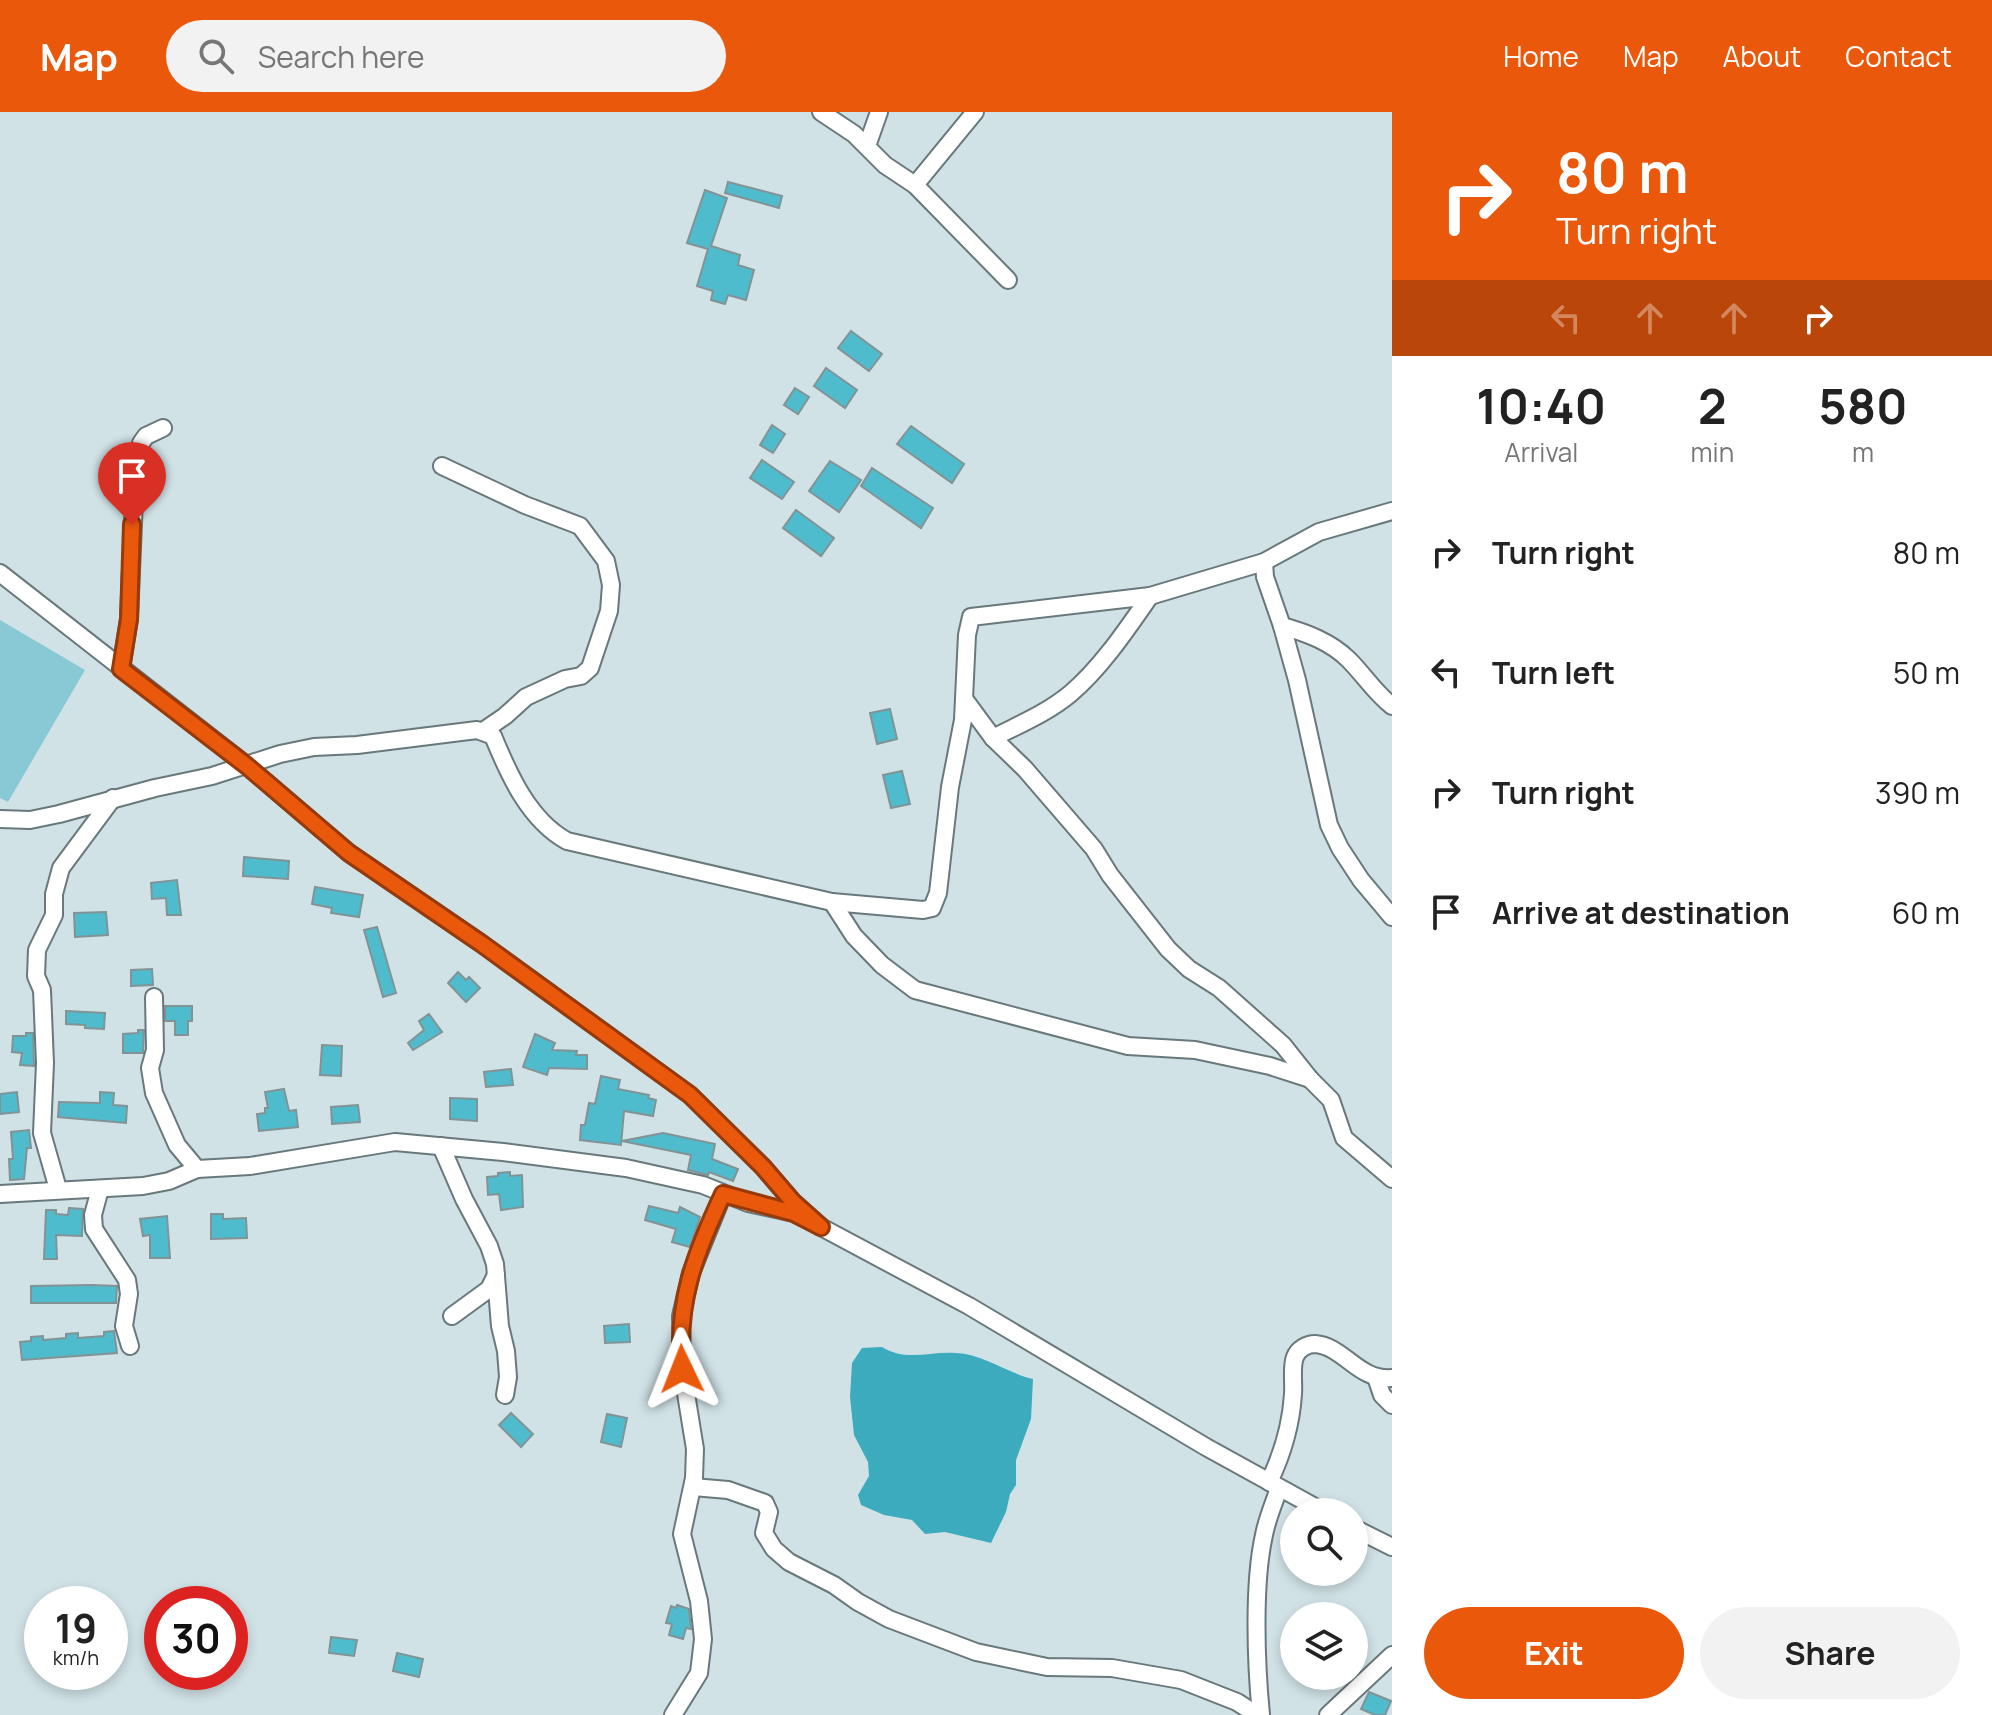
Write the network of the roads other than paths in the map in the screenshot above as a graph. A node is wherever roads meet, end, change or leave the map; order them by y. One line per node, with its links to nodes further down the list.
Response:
1 (821, 112): 4 (street)
2 (879, 112): 4 (street)
3 (975, 112): 5 (street)
4 (867, 146): 5 (street)
5 (915, 185): 6 (street)
6 (1008, 280)
7 (163, 428): 14 (street)
8 (442, 466): 17 (street)
9 (1392, 511): 10 (street)
10 (1264, 562): 12 (street); 13 (street)
11 (0, 573): 14 (street)
12 (1150, 596): 15 (street); 18 (street)
13 (1282, 626): 16 (street); 23 (street)
14 (121, 669): 19 (street)
15 (965, 700): 18 (street); 22 (street)
16 (1392, 706)
17 (483, 731): 19 (street); 22 (street)
18 (993, 738): 25 (street)
19 (247, 766): 20 (street); 33 (street)
20 (113, 798): 21 (street); 29 (street)
21 (0, 819)
22 (832, 902): 25 (street)
23 (1392, 917)
24 (154, 997): 27 (street)
25 (1310, 1079): 28 (street)
26 (441, 1146): 27 (street); 32 (street); 34 (street)
27 (197, 1169): 30 (street)
28 (1392, 1179)
29 (58, 1189): 30 (street); 31 (street)
30 (100, 1189): 36 (street)
31 (0, 1194)
32 (723, 1194): 33 (street); 41 (street)
33 (821, 1227): 40 (street)
34 (497, 1274): 35 (street); 38 (street)
35 (452, 1316)
36 (130, 1346)
37 (1384, 1378): 39 (street); 40 (street)
38 (505, 1395)
39 (1392, 1405)
40 (1274, 1485): 42 (street); 47 (street)
41 (693, 1487): 46 (street); 47 (street)
42 (1298, 1498)
43 (1368, 1535): 44 (street)
44 (1392, 1547)
45 (1392, 1655): 48 (street)
46 (673, 1715)
47 (1259, 1715)
48 (1328, 1715)

